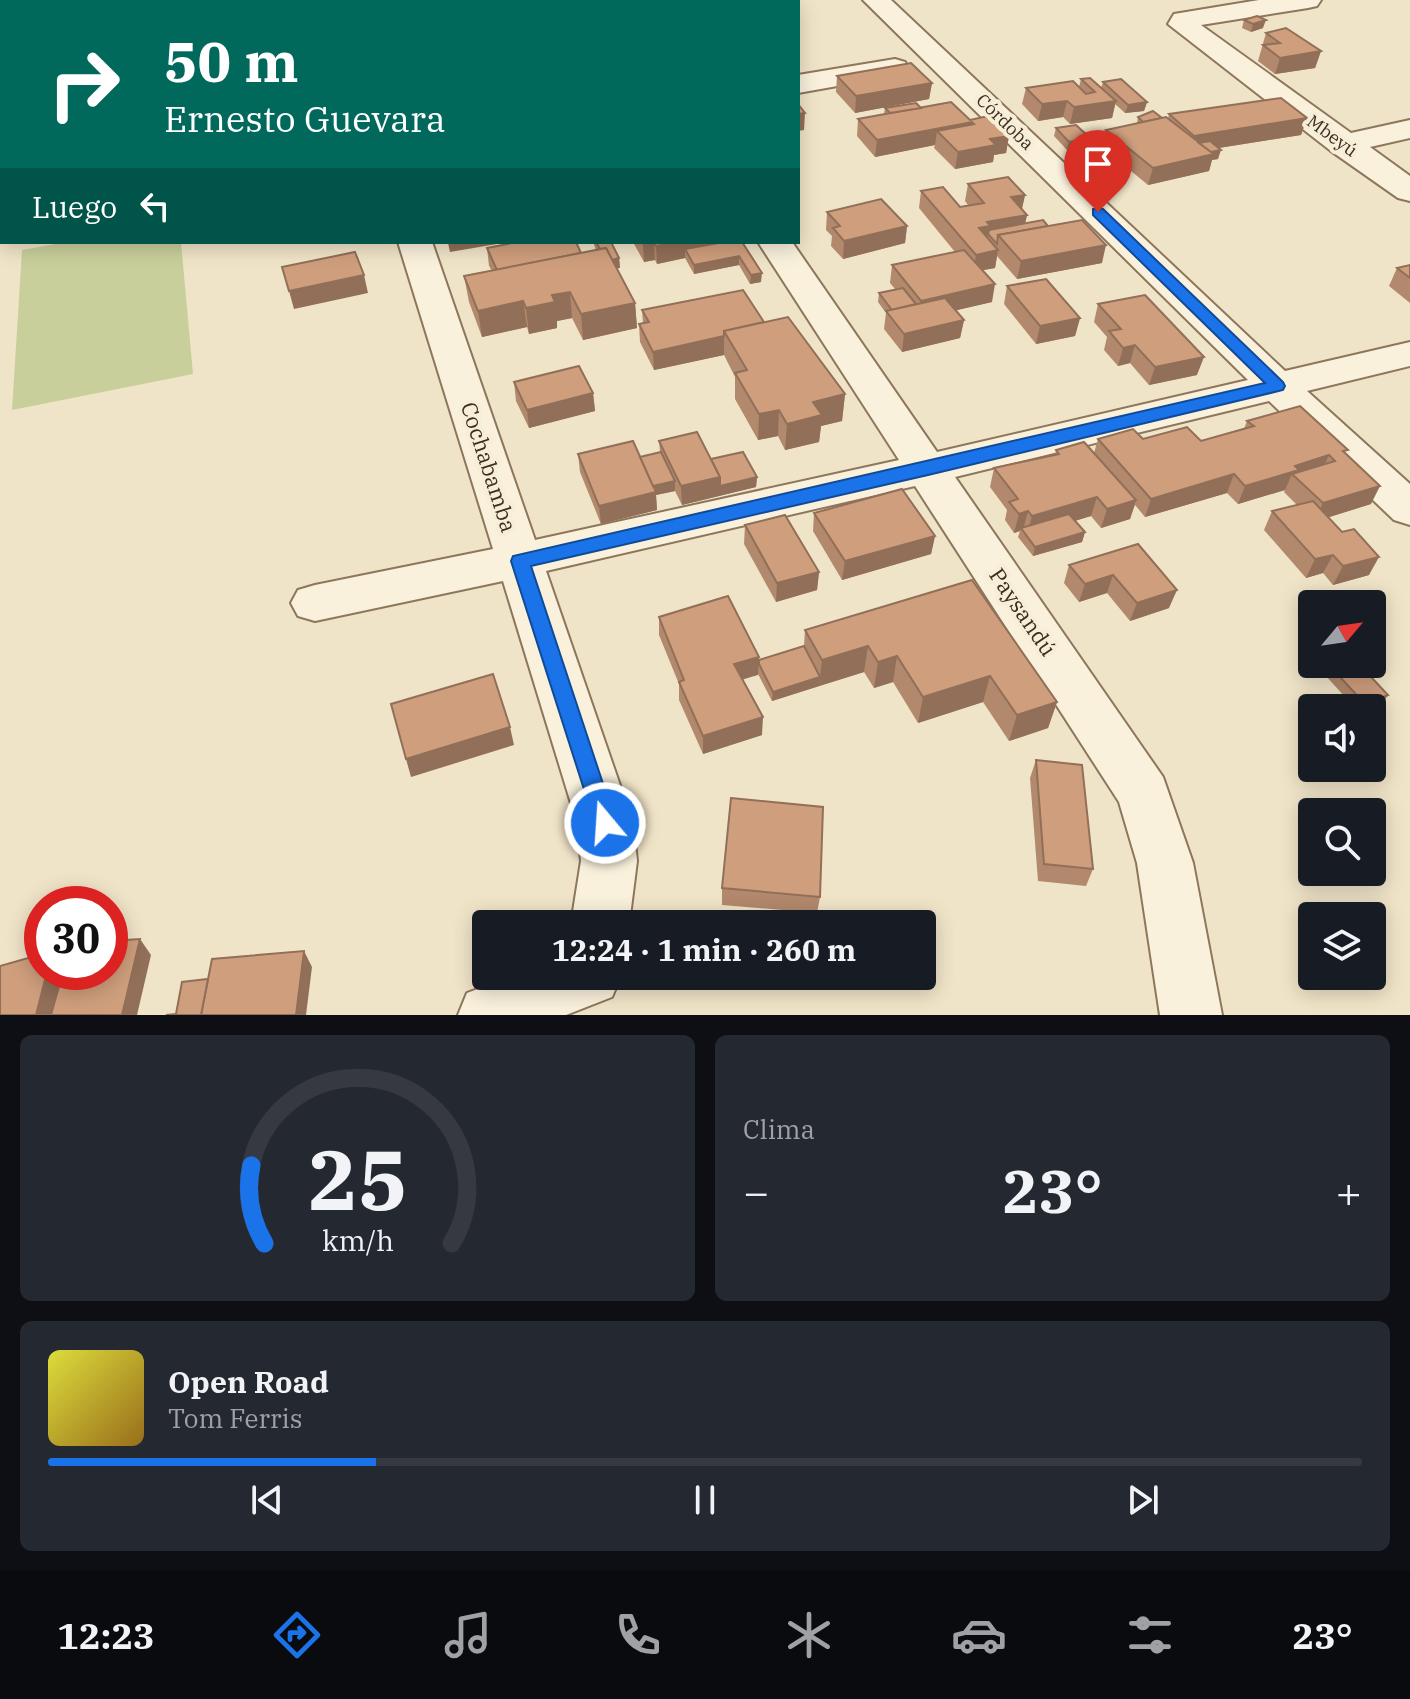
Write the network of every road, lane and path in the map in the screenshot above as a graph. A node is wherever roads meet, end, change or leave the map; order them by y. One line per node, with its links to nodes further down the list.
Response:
1 (876, 0): 3 (street, Córdoba)
2 (1308, 0): 6 (street, Mbeyú)
3 (941, 60): 4 (street); 11 (street, Córdoba)
4 (800, 84)
5 (1410, 129): 6 (street)
6 (1342, 144): 7 (street, Mbeyú)
7 (1410, 191)
8 (416, 244): 14 (street, Cochabamba)
9 (776, 244): 12 (street, Paysandú)
10 (1410, 354): 11 (street)
11 (1277, 386): 12 (street); 13 (street, Córdoba)
12 (928, 469): 14 (street); 21 (street, Paysandú)
13 (1410, 509)
14 (520, 561): 15 (street); 16 (street, Cochabamba)
15 (315, 603)
16 (602, 910)
17 (555, 990): 19 (street)
18 (590, 990): 20 (street)
19 (489, 1015)
20 (587, 1015)
21 (1191, 1015)

